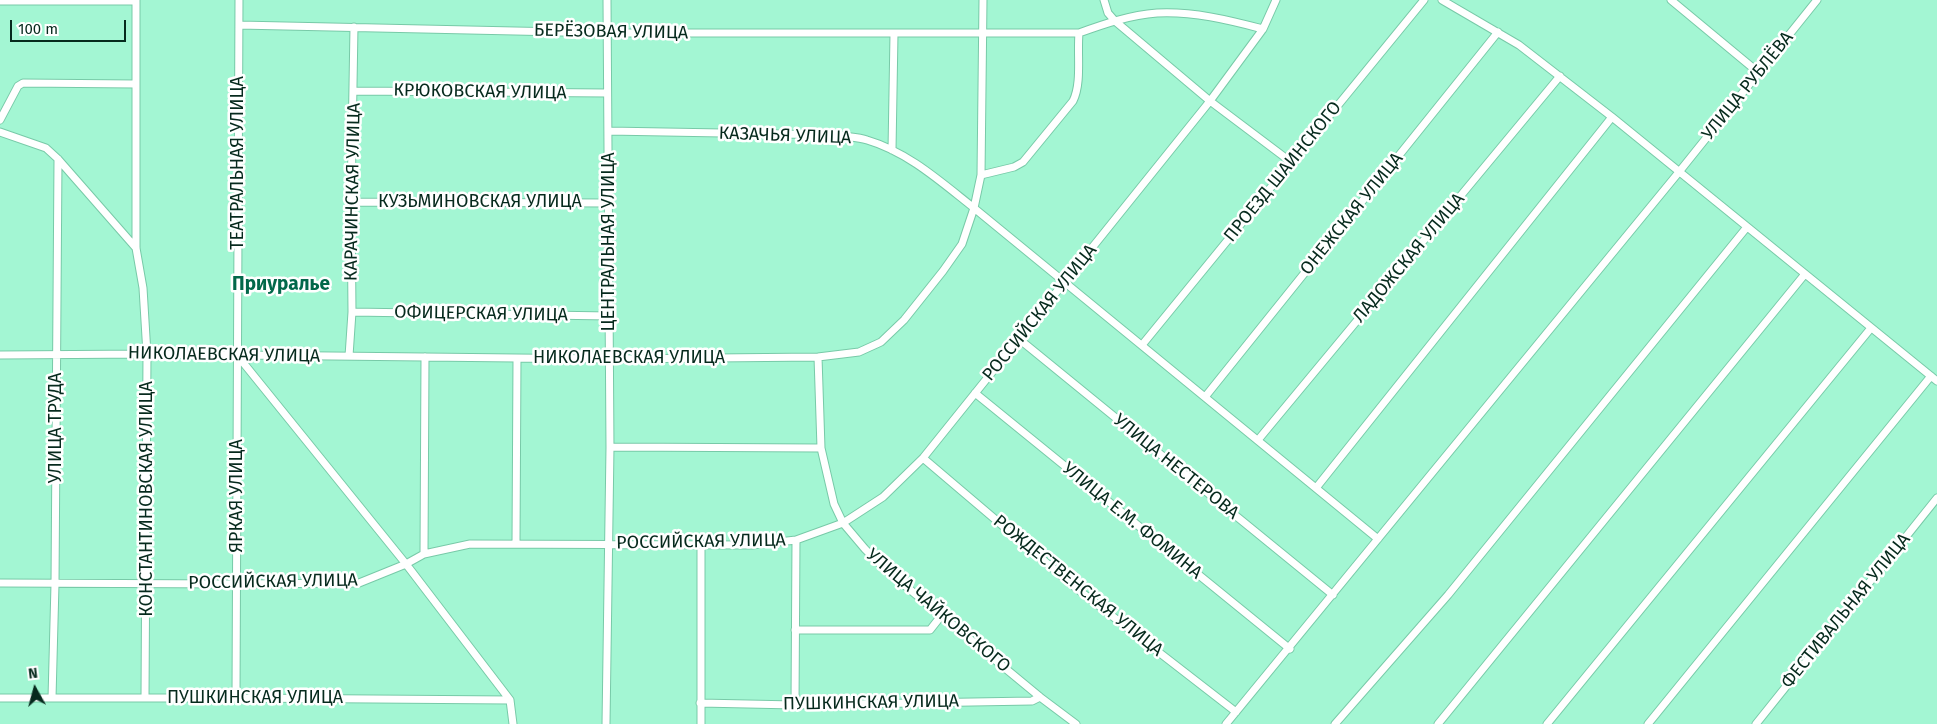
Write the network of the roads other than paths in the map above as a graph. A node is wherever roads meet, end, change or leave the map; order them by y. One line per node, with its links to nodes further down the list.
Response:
1 (136, 0): 11 (street); 23 (street, КОНСТАНТИНОВСКАЯ УЛИЦА)
2 (239, 0): 13 (street, ТЕАТРАЛЬНАЯ УЛИЦА)
3 (608, 0): 17 (street, ЦЕНТРАЛЬНАЯ УЛИЦА)
4 (983, 0): 18 (street, НИКОЛАЕВСКАЯ УЛИЦА)
5 (1104, 0): 12 (street)
6 (1276, 0): 15 (street, РОССИЙСКАЯ УЛИЦА)
7 (1424, 0): 33 (street, ПРОЕЗД ШАИНСКОГО)
8 (1442, 0): 16 (street)
9 (1671, 0): 21 (street)
10 (1817, 0): 21 (street, УЛИЦА РУБЛЁВА)
11 (0, 2)
12 (1115, 20): 15 (street, БЕРЁЗОВАЯ УЛИЦА); 19 (street, БЕРЁЗОВАЯ УЛИЦА); 26 (street)
13 (239, 25): 14 (street, БЕРЁЗОВАЯ УЛИЦА); 51 (street, ТЕАТРАЛЬНАЯ УЛИЦА)
14 (354, 27): 17 (street, БЕРЁЗОВАЯ УЛИЦА); 24 (street, КАРАЧИНСКАЯ УЛИЦА)
15 (1263, 29): 26 (street, РОССИЙСКАЯ УЛИЦА)
16 (1498, 32): 22 (street); 59 (street, ОНЕЖСКАЯ УЛИЦА)
17 (607, 33): 20 (street, БЕРЁЗОВАЯ УЛИЦА); 25 (street, ЦЕНТРАЛЬНАЯ УЛИЦА)
18 (983, 33): 19 (street, БЕРЁЗОВАЯ УЛИЦА); 20 (street, БЕРЁЗОВАЯ УЛИЦА); 35 (street, НИКОЛАЕВСКАЯ УЛИЦА)
19 (1079, 33): 35 (street)
20 (894, 34): 31 (street)
21 (1759, 73): 34 (street, УЛИЦА РУБЛЁВА)
22 (1560, 76): 27 (street); 60 (street, ЛАДОЖСКАЯ УЛИЦА)
23 (135, 84): 28 (street); 40 (street, КОНСТАНТИНОВСКАЯ УЛИЦА)
24 (354, 91): 25 (street, КРЮКОВСКАЯ УЛИЦА); 36 (street, КАРАЧИНСКАЯ УЛИЦА)
25 (607, 93): 29 (street, ЦЕНТРАЛЬНАЯ УЛИЦА)
26 (1210, 101): 33 (street); 42 (street, РОССИЙСКАЯ УЛИЦА)
27 (1612, 118): 34 (street); 64 (street)
28 (0, 120)
29 (608, 131): 31 (street, КАЗАЧЬЯ УЛИЦА); 37 (street, ЦЕНТРАЛЬНАЯ УЛИЦА)
30 (0, 132): 32 (street)
31 (892, 150): 38 (street, КАЗАЧЬЯ УЛИЦА)
32 (58, 159): 40 (street); 49 (street, УЛИЦА ТРУДА)
33 (1291, 162): 47 (street, ПРОЕЗД ШАИНСКОГО)
34 (1679, 172): 39 (street); 67 (street, УЛИЦА РУБЛЁВА)
35 (981, 175): 38 (street, НИКОЛАЕВСКАЯ УЛИЦА)
36 (351, 202): 37 (street, КУЗЬМИНОВСКАЯ УЛИЦА); 43 (street, КАРАЧИНСКАЯ УЛИЦА)
37 (608, 203): 44 (street, ЦЕНТРАЛЬНАЯ УЛИЦА)
38 (974, 208): 42 (street, КАЗАЧЬЯ УЛИЦА); 53 (street, НИКОЛАЕВСКАЯ УЛИЦА)
39 (1747, 227): 41 (street); 96 (street)
40 (136, 248): 50 (street, КОНСТАНТИНОВСКАЯ УЛИЦА)
41 (1805, 274): 45 (street); 97 (street)
42 (1066, 282): 46 (street, РОССИЙСКАЯ УЛИЦА); 47 (street)
43 (352, 312): 44 (street, ОФИЦЕРСКАЯ УЛИЦА); 52 (street, КАРАЧИНСКАЯ УЛИЦА)
44 (610, 316): 56 (street, ЦЕНТРАЛЬНАЯ УЛИЦА)
45 (1871, 328): 57 (street); 98 (street)
46 (1019, 338): 58 (street, РОССИЙСКАЯ УЛИЦА); 78 (street, УЛИЦА НЕСТЕРОВА)
47 (1142, 345): 59 (street)
48 (0, 354): 49 (street, НИКОЛАЕВСКАЯ УЛИЦА)
49 (56, 354): 50 (street, НИКОЛАЕВСКАЯ УЛИЦА); 76 (street, УЛИЦА ТРУДА)
50 (148, 354): 51 (street, НИКОЛАЕВСКАЯ УЛИЦА); 75 (street, КОНСТАНТИНОВСКАЯ УЛИЦА)
51 (237, 356): 52 (street, НИКОЛАЕВСКАЯ УЛИЦА); 73 (street); 77 (street, ЯРКАЯ УЛИЦА)
52 (350, 356): 54 (street, НИКОЛАЕВСКАЯ УЛИЦА)
53 (818, 357): 56 (street, НИКОЛАЕВСКАЯ УЛИЦА); 62 (street, УЛИЦА ЧАЙКОВСКОГО)
54 (425, 358): 55 (street, НИКОЛАЕВСКАЯ УЛИЦА); 72 (street)
55 (517, 359): 56 (street, НИКОЛАЕВСКАЯ УЛИЦА); 69 (street)
56 (610, 359): 61 (street, ЦЕНТРАЛЬНАЯ УЛИЦА)
57 (1934, 378): 99 (street)
58 (975, 393): 63 (street, РОССИЙСКАЯ УЛИЦА); 81 (street, УЛИЦА Е.М. ФОМИНА)
59 (1205, 396): 60 (street)
60 (1258, 440): 64 (street)
61 (610, 447): 62 (street); 70 (street, ЦЕНТРАЛЬНАЯ УЛИЦА)
62 (821, 448): 66 (street, УЛИЦА ЧАЙКОВСКОГО)
63 (923, 458): 66 (street, РОССИЙСКАЯ УЛИЦА); 90 (street, РОЖДЕСТВЕНСКАЯ УЛИЦА)
64 (1316, 488): 67 (street)
65 (1937, 498): 100 (street, ФЕСТИВАЛЬНАЯ УЛИЦА)
66 (843, 523): 68 (street, РОССИЙСКАЯ УЛИЦА); 79 (street, УЛИЦА ЧАЙКОВСКОГО)
67 (1378, 539): 78 (street, УЛИЦА РУБЛЁВА)
68 (796, 540): 71 (street, РОССИЙСКАЯ УЛИЦА); 80 (street)
69 (516, 544): 70 (street, РОССИЙСКАЯ УЛИЦА); 72 (street, РОССИЙСКАЯ УЛИЦА)
70 (607, 544): 71 (street, РОССИЙСКАЯ УЛИЦА); 92 (street, ЦЕНТРАЛЬНАЯ УЛИЦА)
71 (700, 544): 88 (street)
72 (424, 554): 73 (street, РОССИЙСКАЯ УЛИЦА)
73 (406, 564): 77 (street, РОССИЙСКАЯ УЛИЦА); 87 (street)
74 (0, 582): 76 (street, РОССИЙСКАЯ УЛИЦА)
75 (147, 583): 76 (street, РОССИЙСКАЯ УЛИЦА); 77 (street, РОССИЙСКАЯ УЛИЦА); 85 (street, КОНСТАНТИНОВСКАЯ УЛИЦА)
76 (55, 584): 84 (street, УЛИЦА ТРУДА)
77 (237, 584): 86 (street, ЯРКАЯ УЛИЦА)
78 (1333, 595): 81 (street, УЛИЦА РУБЛЁВА)
79 (941, 616): 80 (street); 82 (street, УЛИЦА ЧАЙКОВСКОГО)
80 (795, 630): 89 (street)
81 (1290, 649): 90 (street, УЛИЦА РУБЛЁВА)
82 (1040, 697): 89 (street, ПУШКИНСКАЯ УЛИЦА); 94 (street, УЛИЦА ЧАЙКОВСКОГО)
83 (0, 698): 84 (street, ПУШКИНСКАЯ УЛИЦА)
84 (52, 698): 85 (street, ПУШКИНСКАЯ УЛИЦА)
85 (146, 698): 86 (street, ПУШКИНСКАЯ УЛИЦА)
86 (236, 698): 87 (street, ПУШКИНСКАЯ УЛИЦА)
87 (510, 700): 91 (street)
88 (700, 703): 89 (street, ПУШКИНСКАЯ УЛИЦА); 93 (street)
89 (794, 705)
90 (1236, 712): 95 (street, УЛИЦА РУБЛЁВА)
91 (513, 724)
92 (606, 724)
93 (701, 724)
94 (1076, 724)
95 (1226, 724)
96 (1335, 724)
97 (1438, 724)
98 (1547, 724)
99 (1648, 724)
100 (1756, 724)

